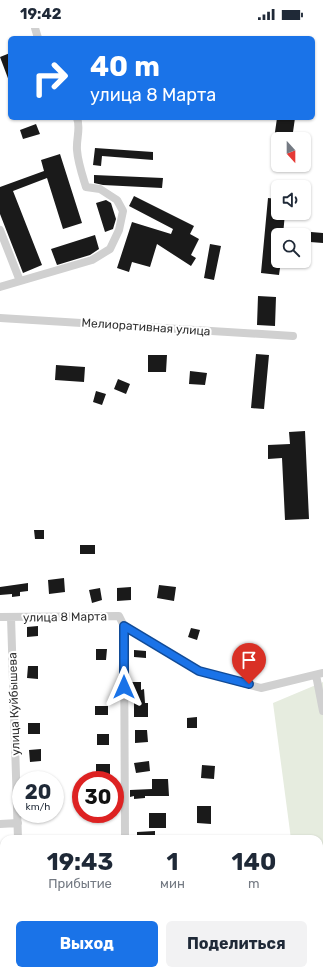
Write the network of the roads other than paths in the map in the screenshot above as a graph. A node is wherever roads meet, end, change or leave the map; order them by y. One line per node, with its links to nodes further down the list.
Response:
1 (78, 120): 3 (street)
2 (0, 230): 3 (street)
3 (20, 281): 4 (street)
4 (0, 287)
5 (0, 318): 6 (street, Мелиоративная улица)
6 (293, 336)
7 (0, 617): 8 (street, улица 8 Марта)
8 (11, 617): 9 (street, улица 8 Марта); 12 (street, улица Куйбышева)
9 (124, 626): 10 (street, улица 8 Марта); 16 (street)
10 (319, 674): 11 (street)
11 (323, 711)
12 (16, 771)
13 (18, 823): 14 (street); 15 (street, улица Куйбышева)
14 (0, 824)
15 (18, 835)
16 (125, 835)

